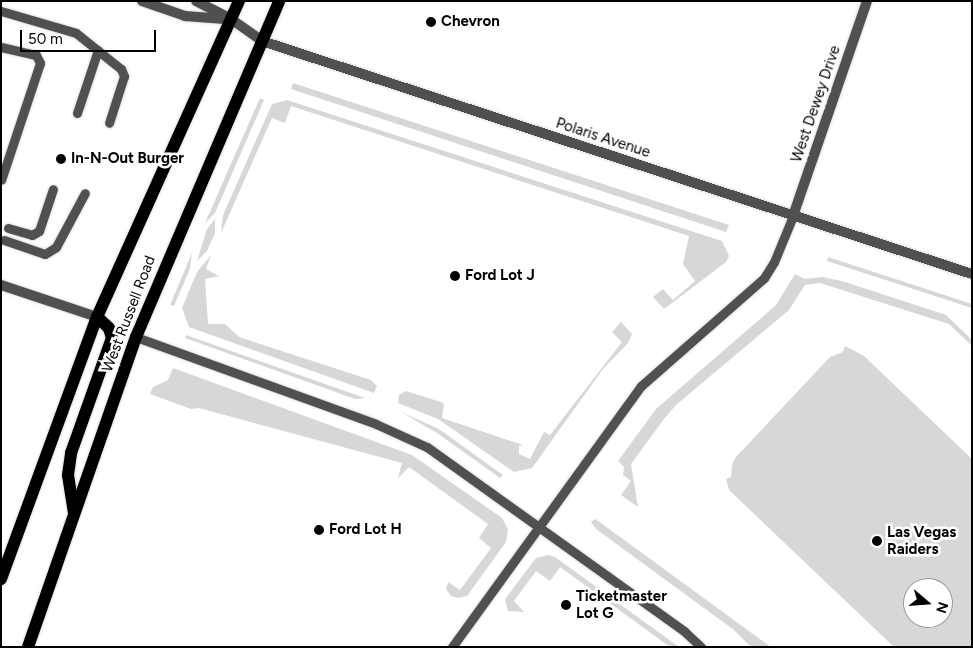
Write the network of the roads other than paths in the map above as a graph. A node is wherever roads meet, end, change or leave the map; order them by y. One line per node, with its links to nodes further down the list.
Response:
1 (142, 1): 7 (street)
2 (196, 1): 7 (street, Polaris Avenue)
3 (239, 1): 7 (main road, West Russell Road)
4 (279, 1): 8 (main road, West Russell Road)
5 (867, 1): 16 (street, West Dewey Drive)
6 (1, 11): 10 (lane)
7 (230, 19): 8 (street, Polaris Avenue); 21 (main road, West Russell Road)
8 (262, 41): 16 (street, Polaris Avenue); 22 (main road, West Russell Road)
9 (1, 47): 13 (lane)
10 (98, 50): 11 (lane); 12 (lane)
11 (77, 113)
12 (108, 123)
13 (1, 180)
14 (53, 189): 17 (lane)
15 (85, 193): 18 (lane)
16 (793, 216): 19 (street, Polaris Avenue); 24 (lane)
17 (8, 228)
18 (4, 240)
19 (972, 274)
20 (1, 285): 21 (street)
21 (97, 317): 23 (main road); 25 (main road, West Russell Road)
22 (136, 337): 23 (main road, West Russell Road); 24 (lane)
23 (74, 513): 26 (main road, West Russell Road)
24 (539, 526): 27 (lane); 28 (lane)
25 (1, 579)
26 (28, 647)
27 (452, 647)
28 (701, 647)

